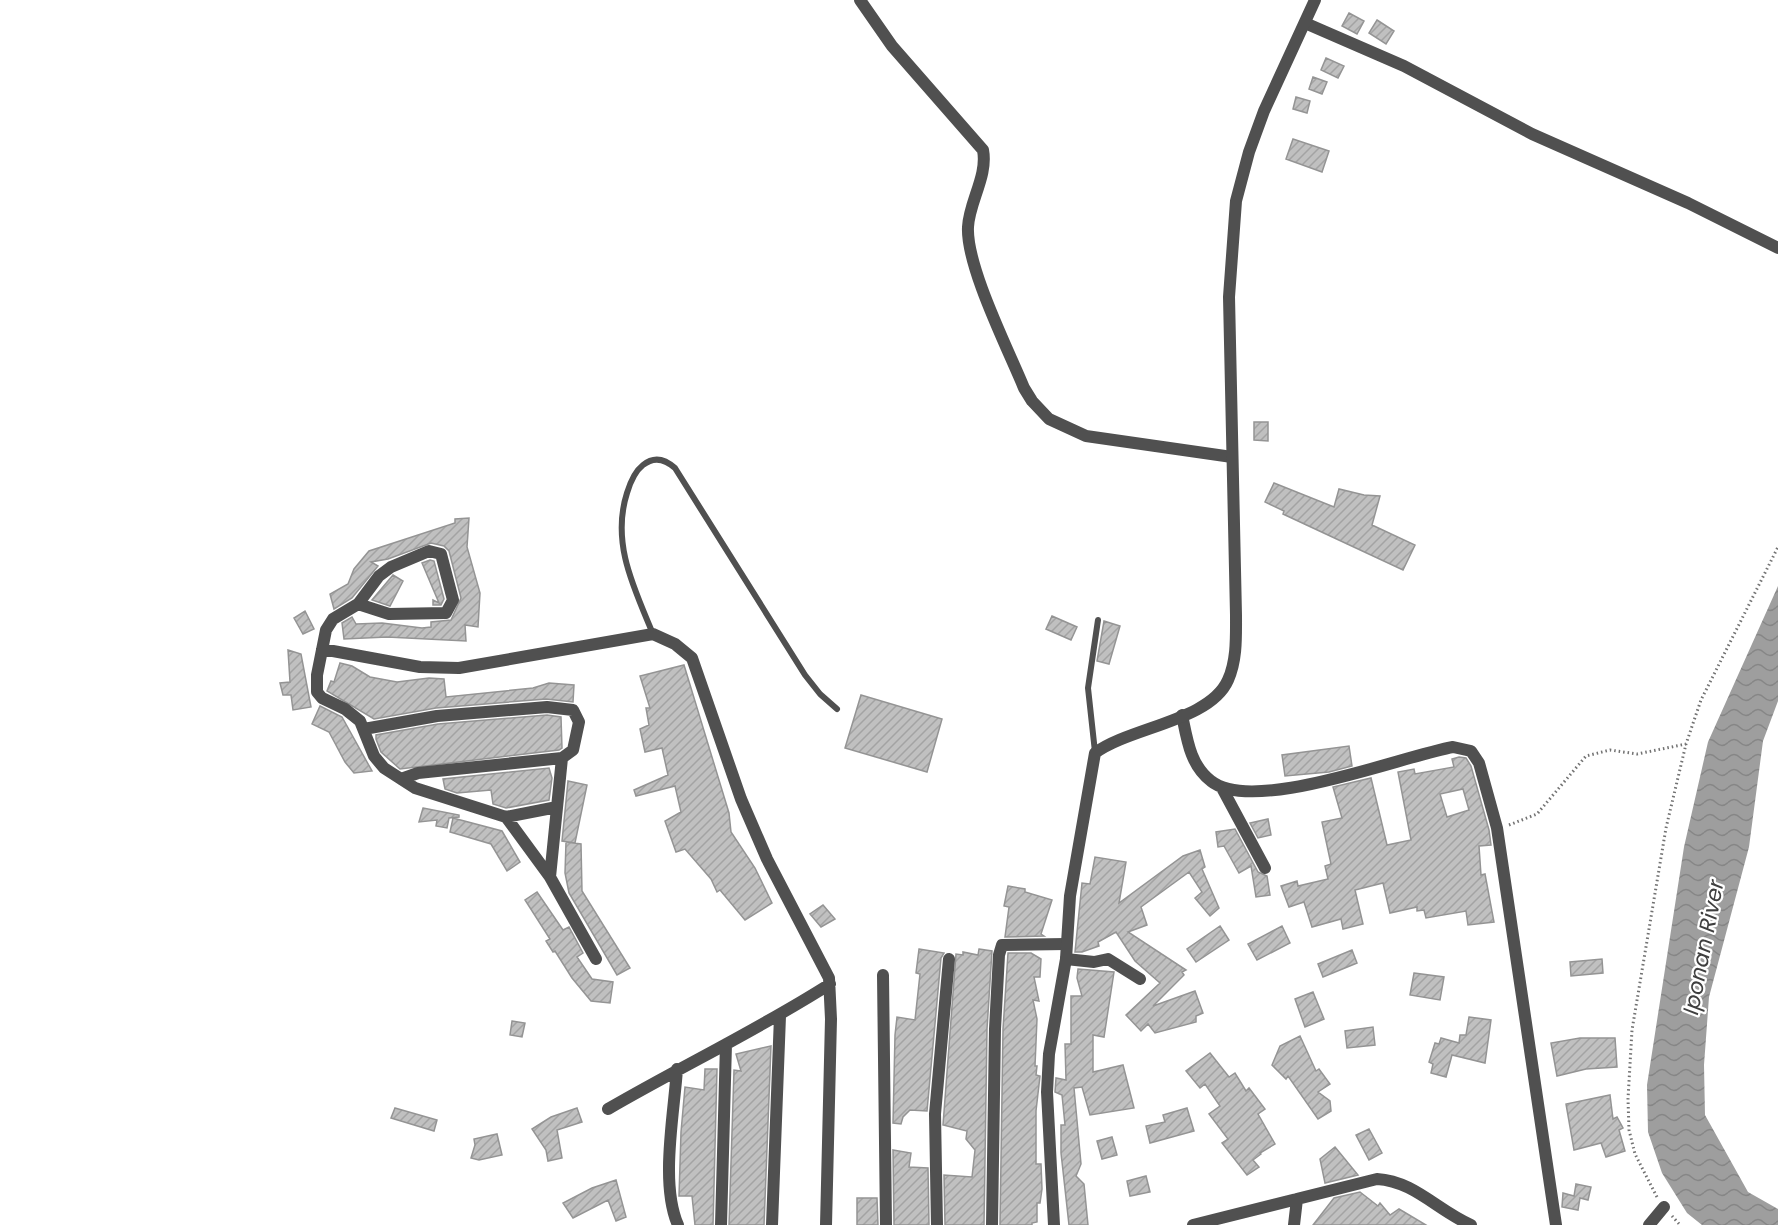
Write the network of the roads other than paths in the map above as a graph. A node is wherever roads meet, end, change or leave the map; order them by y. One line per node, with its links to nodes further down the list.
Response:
1 (860, 0): 5 (street)
2 (1315, 0): 3 (street)
3 (1305, 23): 4 (street); 5 (street)
4 (1778, 248)
5 (1232, 457): 11 (street)
6 (358, 604): 6 (street); 9 (street)
7 (1098, 620): 13 (lane)
8 (652, 634): 9 (street); 10 (lane); 27 (street)
9 (322, 649): 12 (street)
10 (837, 709)
11 (1182, 716): 13 (street); 16 (street)
12 (364, 729): 14 (street); 15 (street)
13 (1095, 753): 21 (street)
14 (562, 758): 15 (street); 17 (street)
15 (401, 778): 18 (street)
16 (1222, 788): 19 (street); 45 (street)
17 (557, 807): 18 (street); 20 (street)
18 (506, 817): 20 (street)
19 (1265, 868)
20 (550, 877): 22 (street)
21 (1066, 944): 24 (street); 40 (street)
22 (596, 959)
23 (949, 959): 39 (street)
24 (1066, 959): 26 (street); 41 (street)
25 (883, 975): 38 (street)
26 (1140, 979)
27 (830, 984): 28 (street); 37 (street)
28 (780, 1016): 29 (street); 36 (street)
29 (726, 1044): 30 (street); 35 (street)
30 (677, 1068): 31 (street); 34 (street)
31 (608, 1109)
32 (1297, 1199): 42 (street); 43 (street); 44 (street)
33 (1664, 1207): 46 (street)
34 (678, 1225)
35 (722, 1225)
36 (772, 1225)
37 (826, 1225)
38 (886, 1225)
39 (937, 1225)
40 (992, 1225)
41 (1054, 1225)
42 (1193, 1225)
43 (1294, 1225)
44 (1471, 1225)
45 (1556, 1225)
46 (1649, 1225)

